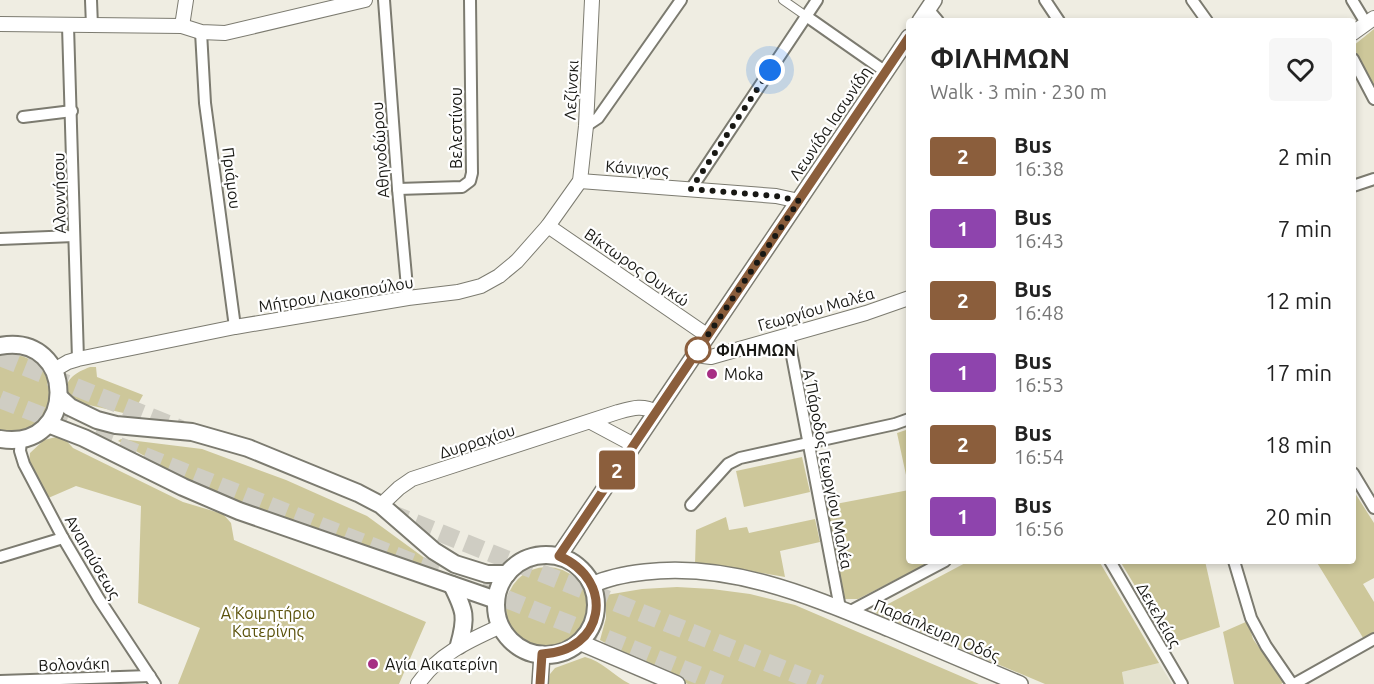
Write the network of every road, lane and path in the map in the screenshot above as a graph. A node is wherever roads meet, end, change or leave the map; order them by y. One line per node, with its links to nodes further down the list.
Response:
1 (91, 0): 19 (street)
2 (186, 0): 20 (street)
3 (365, 0): 22 (street)
4 (384, 0): 33 (street, Αθηνοδώρου)
5 (470, 0): 33 (street, Βελεστίνου)
6 (592, 0): 29 (street, Λεζίνσκι)
7 (681, 0): 29 (street)
8 (783, 0): 13 (street)
9 (817, 0): 13 (street)
10 (1045, 0): 14 (street)
11 (1192, 0): 15 (street)
12 (1352, 0): 16 (street)
13 (806, 16): 25 (street); 34 (street)
14 (1057, 18)
15 (1205, 18)
16 (1370, 21): 21 (street)
17 (0, 24): 18 (street)
18 (68, 26): 19 (street); 27 (street, Αλοννήσου)
19 (92, 26): 20 (street)
20 (182, 26): 22 (street)
21 (1356, 31)
22 (201, 32): 41 (street, Πριάμου)
23 (906, 41): 25 (main road, Λεωνίδα Ιασωνίδη)
24 (1356, 65): 26 (street)
25 (885, 72): 35 (main road, Λεωνίδα Ιασωνίδη)
26 (1374, 99)
27 (72, 111): 28 (street); 37 (street, Αλοννήσου)
28 (23, 117)
29 (586, 126): 31 (street, Λεζίνσκι)
30 (1374, 179): 32 (street)
31 (580, 181): 34 (street, Κάνιγγος); 36 (street, Μήτρου Λιακοπούλου)
32 (1356, 185)
33 (398, 189): 39 (street, Αθηνοδώρου)
34 (691, 189): 35 (street, Κάνιγγος)
35 (799, 201): 43 (main road, Λεωνίδα Ιασωνίδη)
36 (548, 226): 39 (street, Μήτρου Λιακοπούλου); 43 (street, Βίκτωρος Ουγκώ)
37 (74, 236): 38 (street); 46 (street, Αλοννήσου)
38 (0, 239)
39 (408, 298): 41 (street, Μήτρου Λιακοπούλου)
40 (906, 299): 42 (street, Γεωργίου Μαλέα)
41 (235, 327): 46 (street, Μήτρου Λιακοπούλου)
42 (788, 335): 45 (street, Γεωργίου Μαλέα); 55 (street, Α΄ Πάροδος Γεωργίου Μαλέα)
43 (708, 336): 45 (main road, Λεωνίδα Ιασωνίδη)
44 (0, 346): 47 (main road)
45 (697, 351): 49 (main road, Λεωνίδα Ιασωνίδη)
46 (78, 359): 47 (street, Μήτρου Λιακοπούλου)
47 (54, 370): 48 (main road)
48 (60, 397): 52 (main road); 59 (main road)
49 (656, 412): 51 (street, Δυρραχίου); 56 (main road, Λεωνίδα Ιασωνίδη)
50 (906, 420): 55 (street)
51 (591, 422): 56 (street); 59 (street, Δυρραχίου)
52 (48, 424): 54 (main road); 68 (main road)
53 (0, 439): 54 (main road)
54 (21, 440): 61 (street, Αναπαύσεως)
55 (807, 444): 58 (street); 71 (street, Α΄ Πάροδος Γεωργίου Μαλέα)
56 (634, 445): 62 (main road, Λεωνίδα Ιασωνίδη)
57 (1356, 478): 60 (street)
58 (691, 505)
59 (381, 506): 67 (main road)
60 (1374, 508)
61 (63, 538): 63 (street); 77 (street, Αναπαύσεως)
62 (559, 556): 67 (main road); 69 (main road)
63 (0, 557)
64 (939, 564): 71 (street)
65 (1112, 564): 83 (street, Δεκελείας)
66 (1235, 564): 84 (street)
67 (507, 574): 70 (main road)
68 (452, 585): 70 (main road); 75 (main road)
69 (592, 585): 71 (main road, Παράπλευρη Οδός); 74 (main road)
70 (496, 600): 72 (main road)
71 (844, 610): 82 (main road, Παράπλευρη Οδός)
72 (501, 626): 75 (street); 76 (main road)
73 (1374, 639): 84 (street)
74 (579, 642): 76 (main road); 81 (main road)
75 (459, 645): 79 (street)
76 (542, 654): 80 (main road)
77 (152, 680): 78 (street, Βολονάκη)
78 (3, 682)
79 (418, 684)
80 (540, 684)
81 (677, 684)
82 (1020, 684)
83 (1182, 684)
84 (1293, 684)

